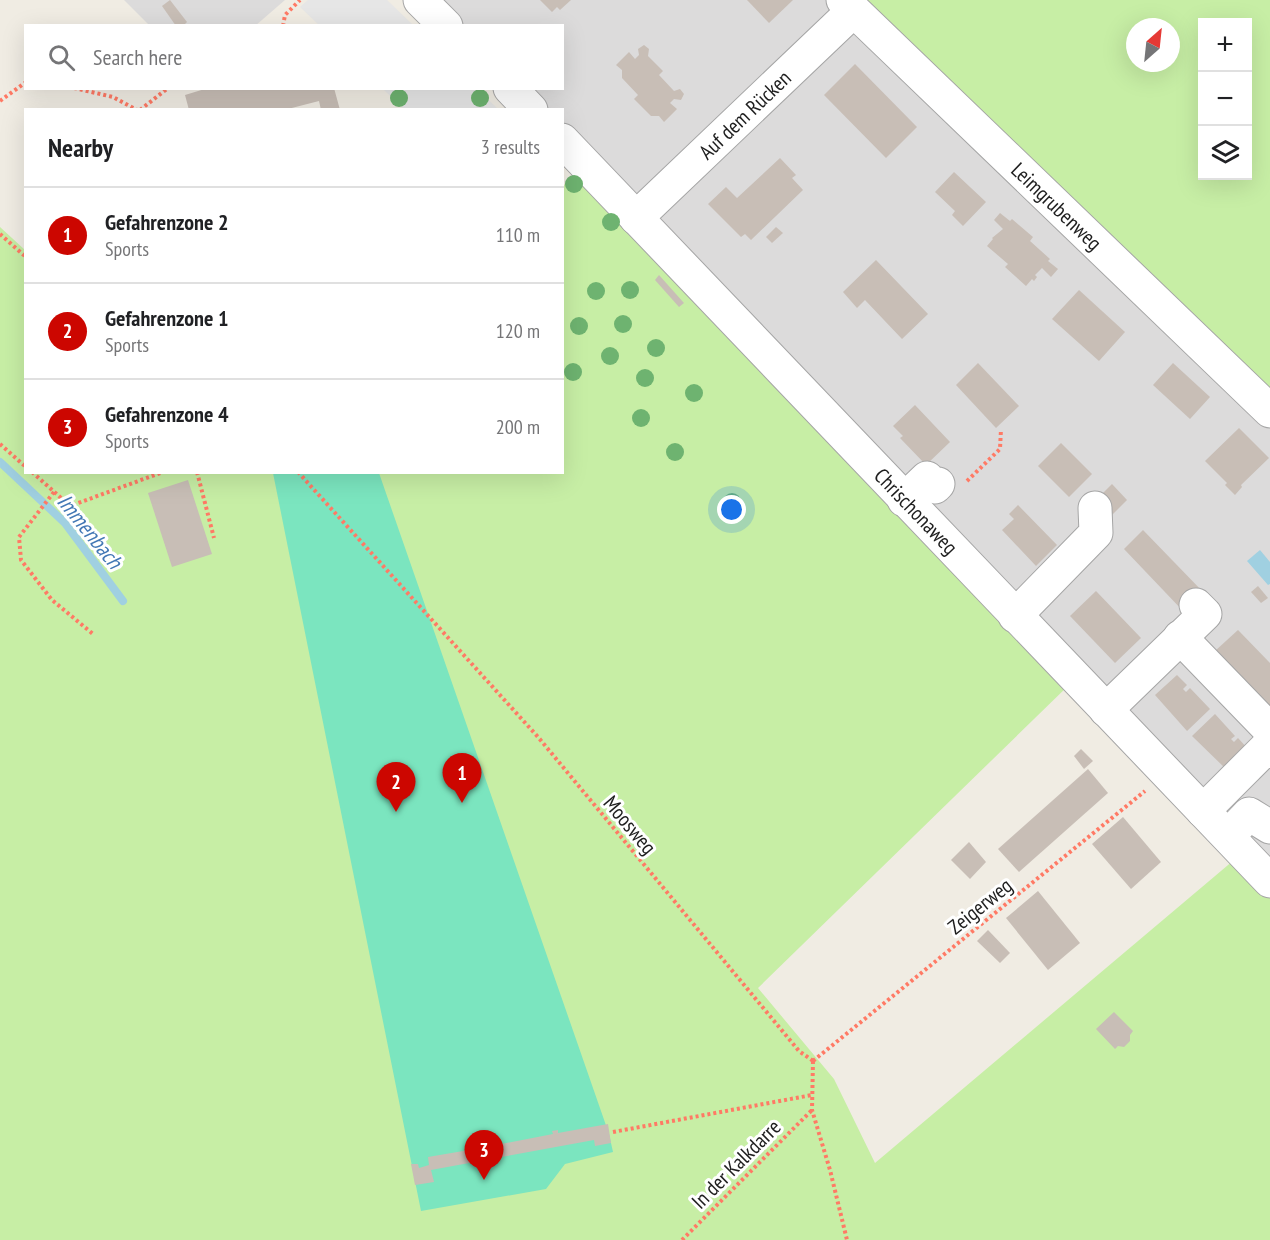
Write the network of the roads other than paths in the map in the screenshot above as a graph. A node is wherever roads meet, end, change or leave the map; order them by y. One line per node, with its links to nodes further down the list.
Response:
1 (420, 0): 3 (street)
2 (848, 6): 7 (street, Auf dem Rücken); 8 (street, Leimgrubenweg)
3 (444, 24)
4 (512, 90): 5 (street)
5 (529, 108)
6 (564, 142): 7 (street, Chrischonaweg)
7 (636, 218): 10 (street, Chrischonaweg)
8 (1270, 411)
9 (949, 480): 10 (street)
10 (904, 500): 13 (street, Chrischonaweg)
11 (1095, 508): 13 (street)
12 (1196, 605): 14 (street)
13 (1015, 616): 15 (street, Chrischonaweg)
14 (1180, 637): 15 (street); 16 (street)
15 (1106, 710): 18 (street, Chrischonaweg)
16 (1270, 730)
17 (1270, 744): 18 (street)
18 (1203, 811): 20 (street, Chrischonaweg)
19 (1270, 827): 20 (street)
20 (1228, 836): 21 (street, Chrischonaweg)
21 (1270, 881)

